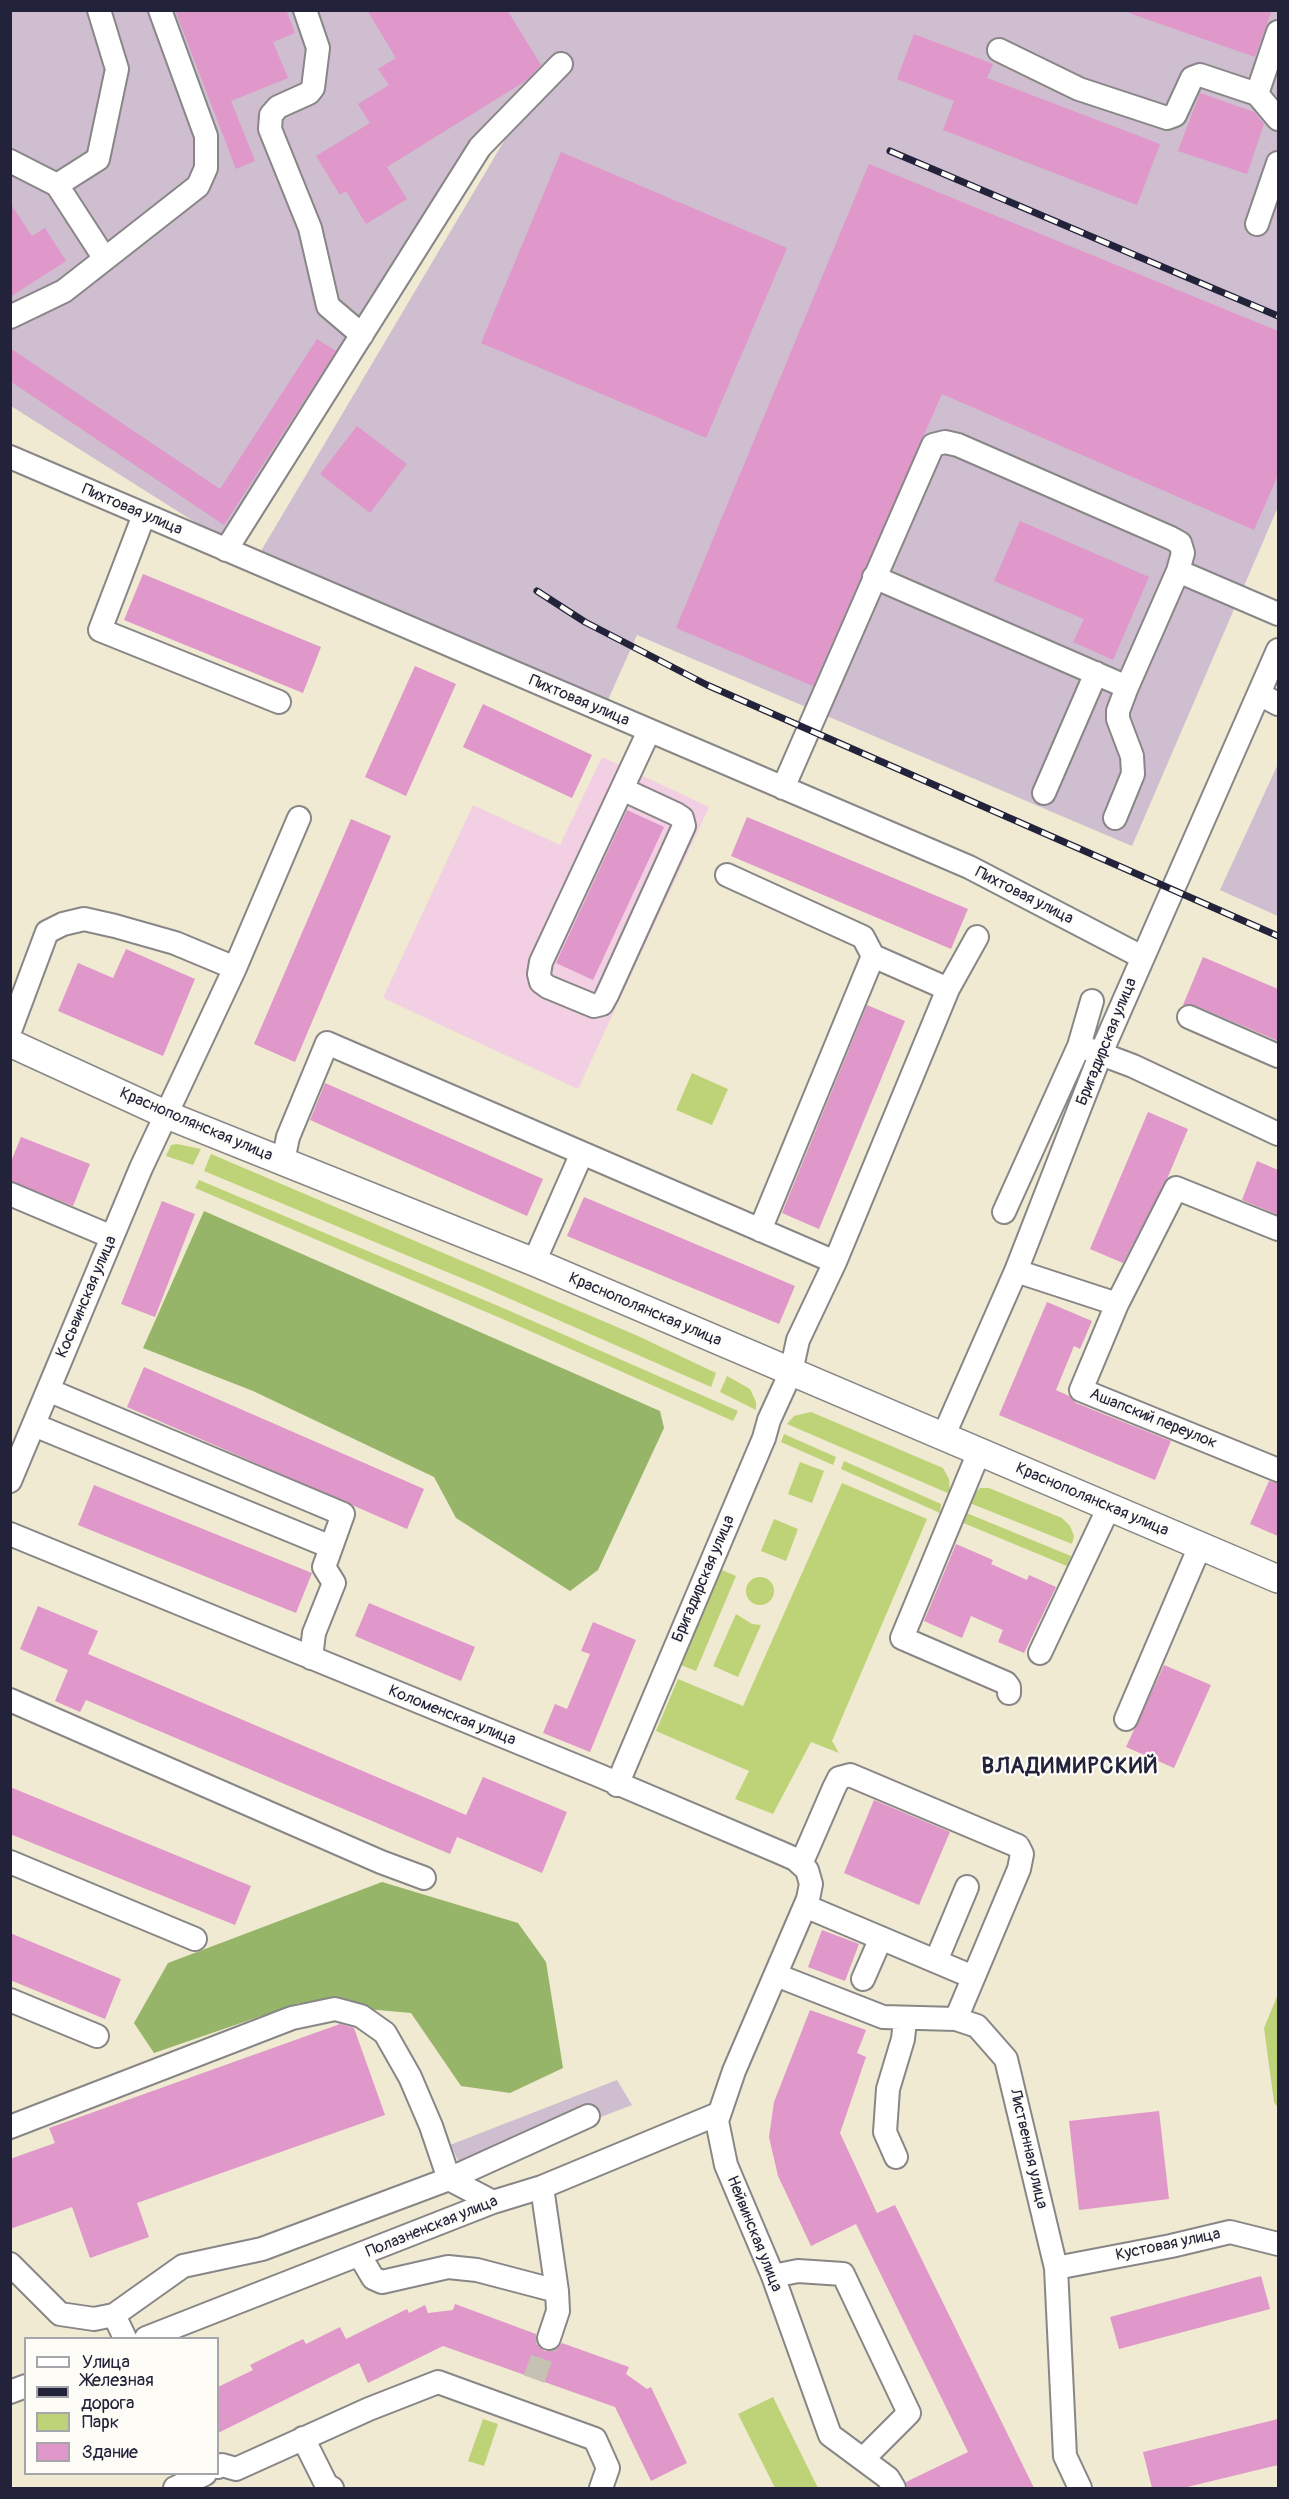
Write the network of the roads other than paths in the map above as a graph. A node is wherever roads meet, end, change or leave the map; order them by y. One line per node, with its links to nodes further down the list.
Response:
1 (99, 10): 11 (street)
2 (160, 10): 13 (street)
3 (305, 10): 15 (street)
4 (1278, 32): 7 (street)
5 (999, 50): 7 (street)
6 (561, 64): 15 (street)
7 (1257, 94): 8 (street)
8 (1278, 119)
9 (10, 161): 11 (street)
10 (1278, 162): 12 (street)
11 (57, 185): 13 (street)
12 (1257, 224)
13 (105, 259): 14 (street)
14 (10, 317)
15 (362, 335): 18 (street)
16 (10, 457): 17 (street, Пихтовая улица)
17 (144, 515): 18 (street, Пихтовая улица); 26 (street)
18 (226, 550): 27 (street, Пихтовая улица)
19 (1178, 571): 20 (street); 21 (street); 24 (street)
20 (874, 577): 23 (street); 28 (street)
21 (1278, 614)
22 (1278, 650): 25 (street, Бригадирская улица)
23 (1096, 673): 24 (street); 30 (street)
24 (1127, 687): 32 (street)
25 (1269, 699): 36 (street, Бригадирская улица)
26 (279, 702)
27 (649, 731): 28 (street, Пихтовая улица); 29 (street)
28 (783, 788): 36 (street, Пихтовая улица)
29 (622, 789): 29 (street)
30 (1044, 793)
31 (299, 818): 37 (street, Косьвинская улица)
32 (1115, 818)
33 (727, 875): 35 (street)
34 (977, 937): 38 (street, Бригадирская улица)
35 (873, 957): 38 (street); 53 (street)
36 (1142, 957): 44 (street, Бригадирская улица)
37 (235, 968): 41 (street); 46 (street, Косьвинская улица)
38 (948, 989): 56 (street, Бригадирская улица)
39 (1092, 1001): 43 (street)
40 (1189, 1017): 45 (street)
41 (10, 1031)
42 (10, 1043): 46 (main road, Краснополянская улица)
43 (1079, 1046): 44 (street); 51 (street)
44 (1101, 1053): 47 (street); 57 (street, Бригадирская улица)
45 (1278, 1056)
46 (167, 1114): 49 (main road, Краснополянская улица); 54 (street, Косьвинская улица)
47 (1278, 1134)
48 (582, 1153): 49 (street); 53 (street); 55 (street)
49 (283, 1161): 55 (main road, Краснополянская улица)
50 (10, 1194): 54 (street)
51 (1004, 1212)
52 (1278, 1229): 58 (street, Ашапский переулок)
53 (760, 1230): 56 (street)
54 (112, 1237): 60 (street, Косьвинская улица)
55 (534, 1262): 59 (main road, Краснополянская улица)
56 (835, 1262): 59 (street, Бригадирская улица)
57 (1016, 1271): 58 (street); 62 (street, Бригадирская улица)
58 (1116, 1304): 64 (street, Ашапский переулок)
59 (791, 1372): 62 (main road, Краснополянская улица); 76 (street, Бригадирская улица)
60 (48, 1390): 61 (street, Косьвинская улица); 69 (street)
61 (34, 1425): 65 (street, Косьвинская улица); 69 (street)
62 (943, 1437): 63 (main road, Краснополянская улица)
63 (979, 1452): 66 (main road, Краснополянская улица); 73 (street)
64 (1278, 1470)
65 (10, 1481)
66 (1109, 1507): 68 (main road, Краснополянская улица); 71 (street)
67 (10, 1534): 72 (street, Коломенская улица)
68 (1200, 1546): 70 (main road, Краснополянская улица); 75 (street)
69 (331, 1548): 72 (street)
70 (1278, 1579)
71 (1040, 1653)
72 (311, 1658): 76 (street, Коломенская улица)
73 (1009, 1694)
74 (10, 1700): 79 (street)
75 (1126, 1719)
76 (617, 1785): 78 (street, Коломенская улица)
77 (10, 1862): 83 (street)
78 (801, 1864): 81 (street); 86 (street)
79 (424, 1878)
80 (967, 1887): 84 (street)
81 (805, 1906): 82 (street); 85 (street)
82 (881, 1938): 84 (street); 87 (street)
83 (195, 1939)
84 (936, 1961): 86 (street)
85 (780, 1965): 90 (street, Лиственная улица); 92 (street, Нейвинская улица)
86 (973, 1977): 89 (street)
87 (863, 1979)
88 (10, 2000): 91 (street)
89 (956, 2019): 90 (street, Лиственная улица); 102 (street, Лиственная улица)
90 (905, 2020): 95 (street)
91 (97, 2036)
92 (718, 2114): 97 (street, Полазненская улица); 103 (street, Нейвинская улица)
93 (588, 2116): 96 (street)
94 (10, 2127): 96 (street)
95 (896, 2157)
96 (449, 2179): 98 (street); 105 (street)
97 (542, 2187): 98 (street, Полазненская улица); 104 (street)
98 (493, 2202): 100 (street, Полазненская улица)
99 (1278, 2244): 102 (street, Кустовая улица)
100 (360, 2256): 104 (street); 107 (street, Полазненская улица)
101 (10, 2264): 105 (street)
102 (1056, 2268): 117 (street, Лиственная улица)
103 (773, 2276): 110 (street, Нейвинская улица); 110 (street)
104 (557, 2291): 108 (street)
105 (114, 2315): 106 (street)
106 (125, 2337)
107 (149, 2337)
108 (549, 2338)
109 (303, 2438): 112 (street); 114 (street); 115 (street)
110 (863, 2459): 116 (street, Нейвинская улица)
111 (203, 2475): 113 (street)
112 (233, 2475)
113 (175, 2488)
114 (332, 2488)
115 (601, 2488)
116 (894, 2488)
117 (1080, 2488)

